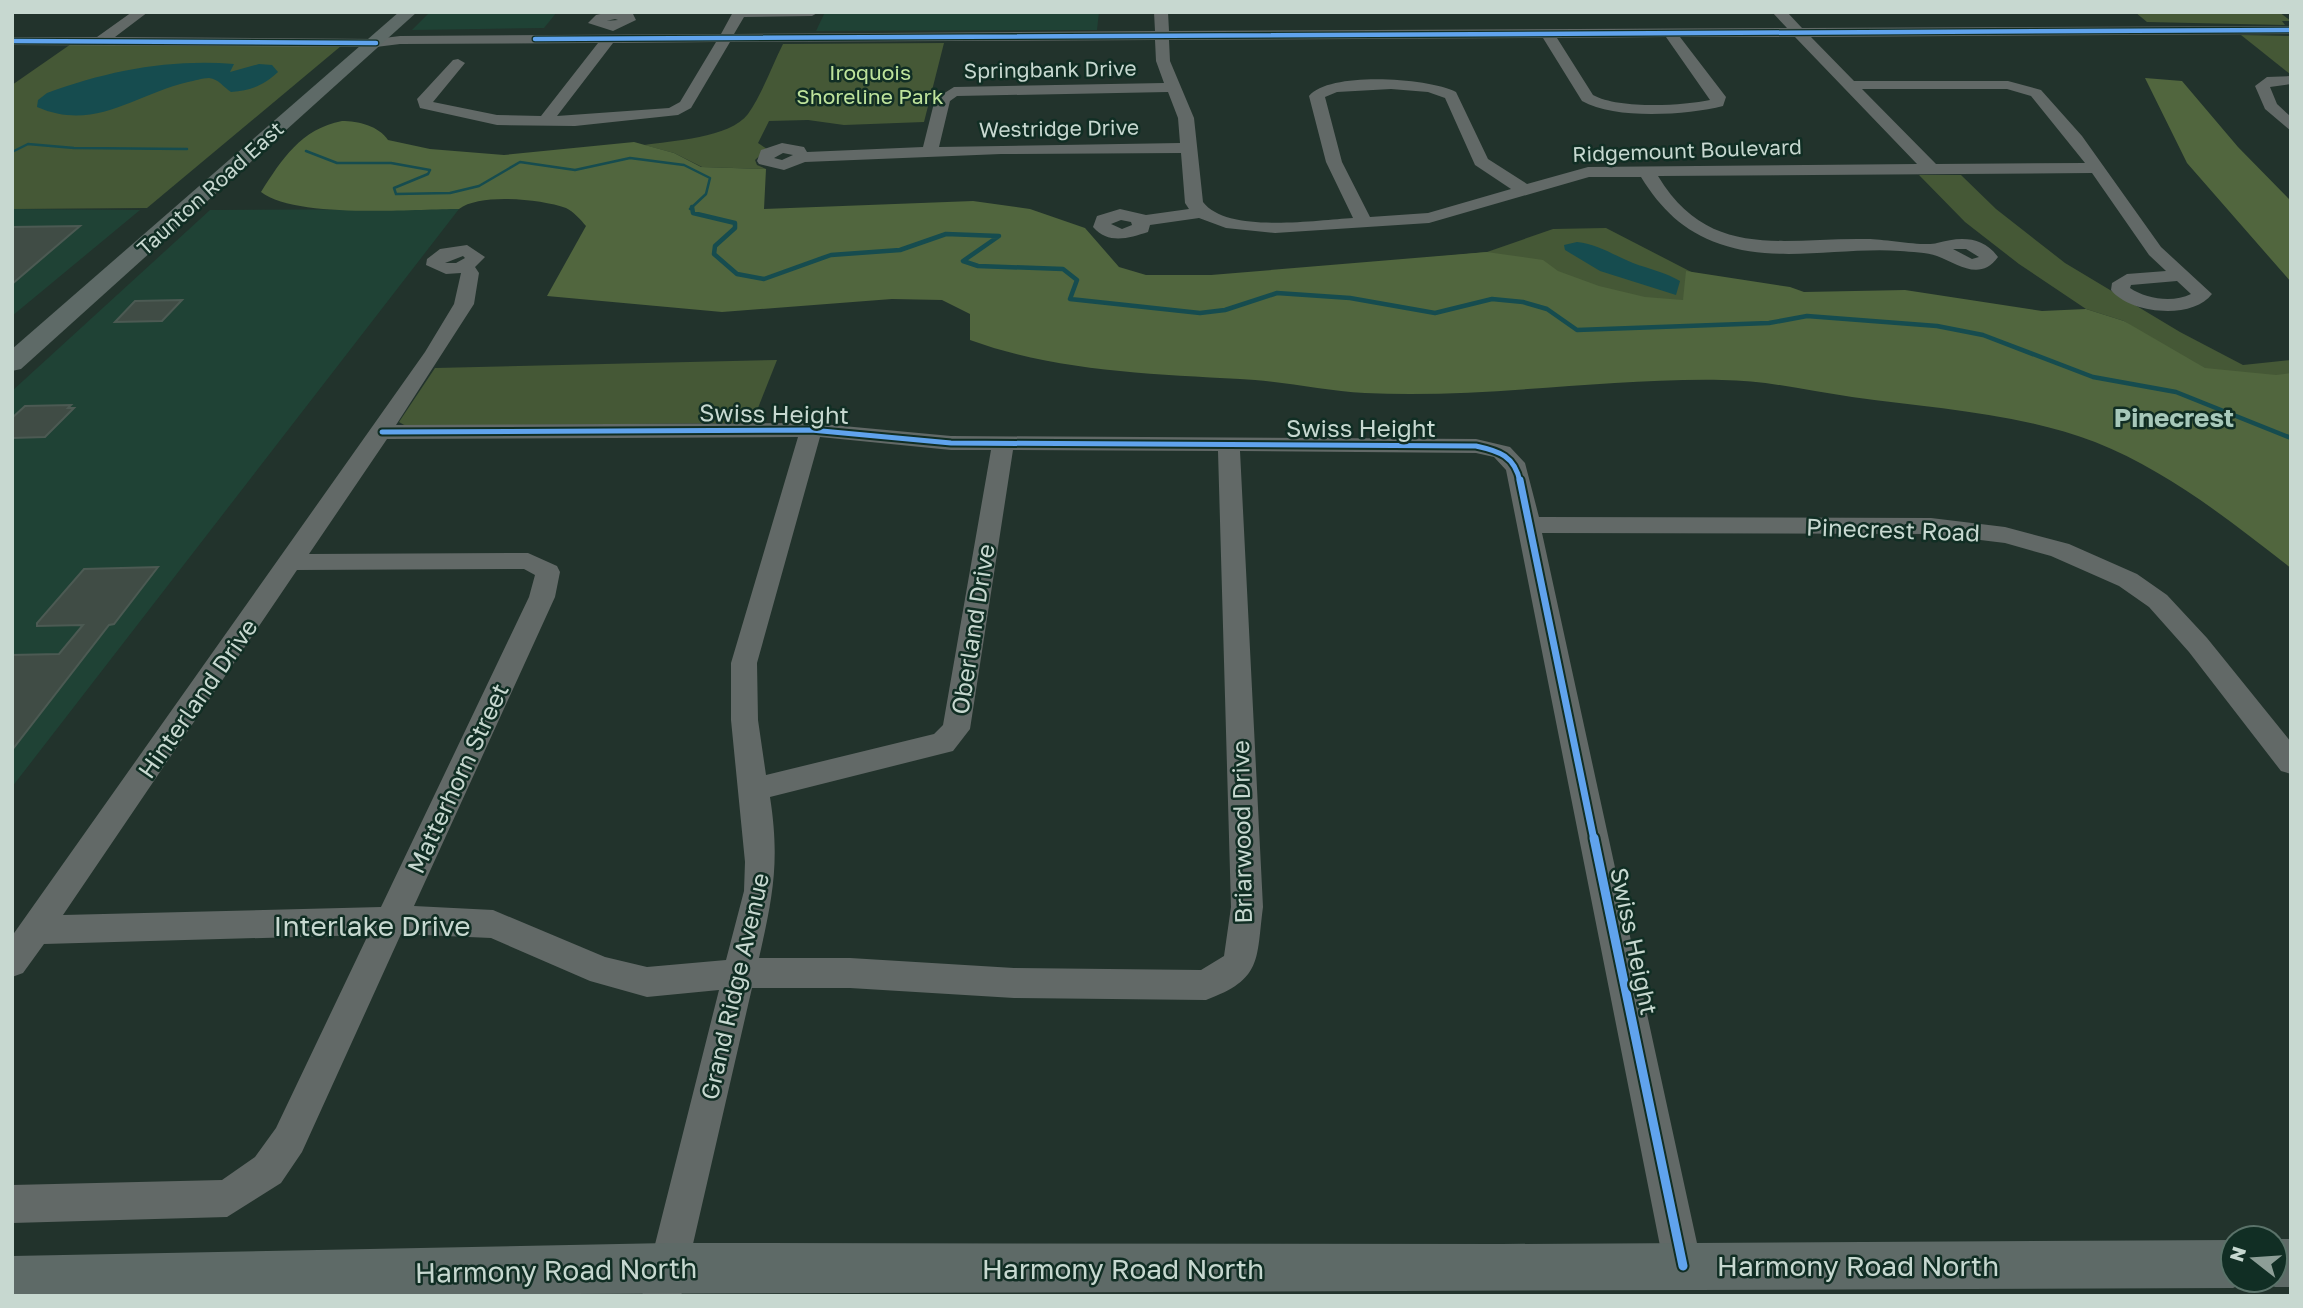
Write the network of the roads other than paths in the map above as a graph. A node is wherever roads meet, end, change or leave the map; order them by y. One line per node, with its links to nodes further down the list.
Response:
1 (141, 12): 15 (street)
2 (392, 12): 18 (main road, Taunton Road East)
3 (409, 12): 18 (main road, Taunton Road East)
4 (812, 12): 7 (street)
5 (1161, 12): 13 (street)
6 (1779, 12): 10 (street)
7 (740, 13): 17 (street)
8 (2291, 30): 10 (street)
9 (1670, 33): 10 (street); 11 (street); 11 (street)
10 (1798, 33): 22 (street)
11 (1548, 34): 13 (street)
12 (12, 35): 14 (street)
13 (1163, 36): 17 (street); 23 (street)
14 (37, 38): 15 (street); 19 (street)
15 (106, 38): 18 (street)
16 (608, 38): 17 (street); 18 (street); 24 (street)
17 (726, 38): 24 (street)
18 (377, 40): 39 (main road, Taunton Road East); 40 (main road, Taunton Road East)
19 (12, 41)
20 (477, 57): 24 (street)
21 (2291, 80): 25 (street)
22 (1850, 85): 29 (street); 30 (street)
23 (1173, 86): 26 (street); 27 (street, Springbank Drive)
24 (545, 121)
25 (2291, 126)
26 (1188, 148): 27 (street, Westridge Drive); 33 (street)
27 (930, 152): 28 (street, Westridge Drive)
28 (802, 157)
29 (2096, 168): 30 (street, Ridgemount Boulevard); 38 (street)
30 (1931, 169): 31 (street, Ridgemount Boulevard)
31 (1646, 171): 32 (street, Ridgemount Boulevard); 36 (street)
32 (1523, 189): 35 (street, Ridgemount Boulevard); 35 (street)
33 (1201, 212): 34 (street); 35 (street, Ridgemount Boulevard)
34 (1142, 221)
35 (1364, 222)
36 (1943, 251)
37 (466, 266): 42 (street, Hinterland Drive)
38 (2179, 275)
39 (12, 340)
40 (12, 363)
41 (811, 430): 42 (street, Swiss Height); 43 (street, Swiss Height); 48 (street, Grand Ridge Avenue)
42 (382, 432): 46 (street, Hinterland Drive)
43 (1003, 444): 44 (street, Swiss Height); 48 (street, Oberland Drive)
44 (1229, 446): 45 (street, Swiss Height); 52 (street, Briarwood Drive)
45 (1529, 525): 47 (street, Pinecrest Road); 55 (street, Swiss Height)
46 (291, 562): 49 (street, Matterhorn Street); 50 (street, Hinterland Drive)
47 (2291, 763)
48 (755, 789): 52 (street, Grand Ridge Avenue)
49 (389, 923): 50 (street, Interlake Drive); 52 (street, Interlake Drive); 53 (street, Matterhorn Street)
50 (35, 930): 51 (street, Hinterland Drive)
51 (12, 963)
52 (739, 973): 57 (street, Grand Ridge Avenue)
53 (12, 1204)
54 (2219, 1264): 55 (main road, Harmony Road North)
55 (1683, 1266): 57 (main road, Harmony Road North)
56 (12, 1280): 57 (main road, Harmony Road North)
57 (665, 1282)

